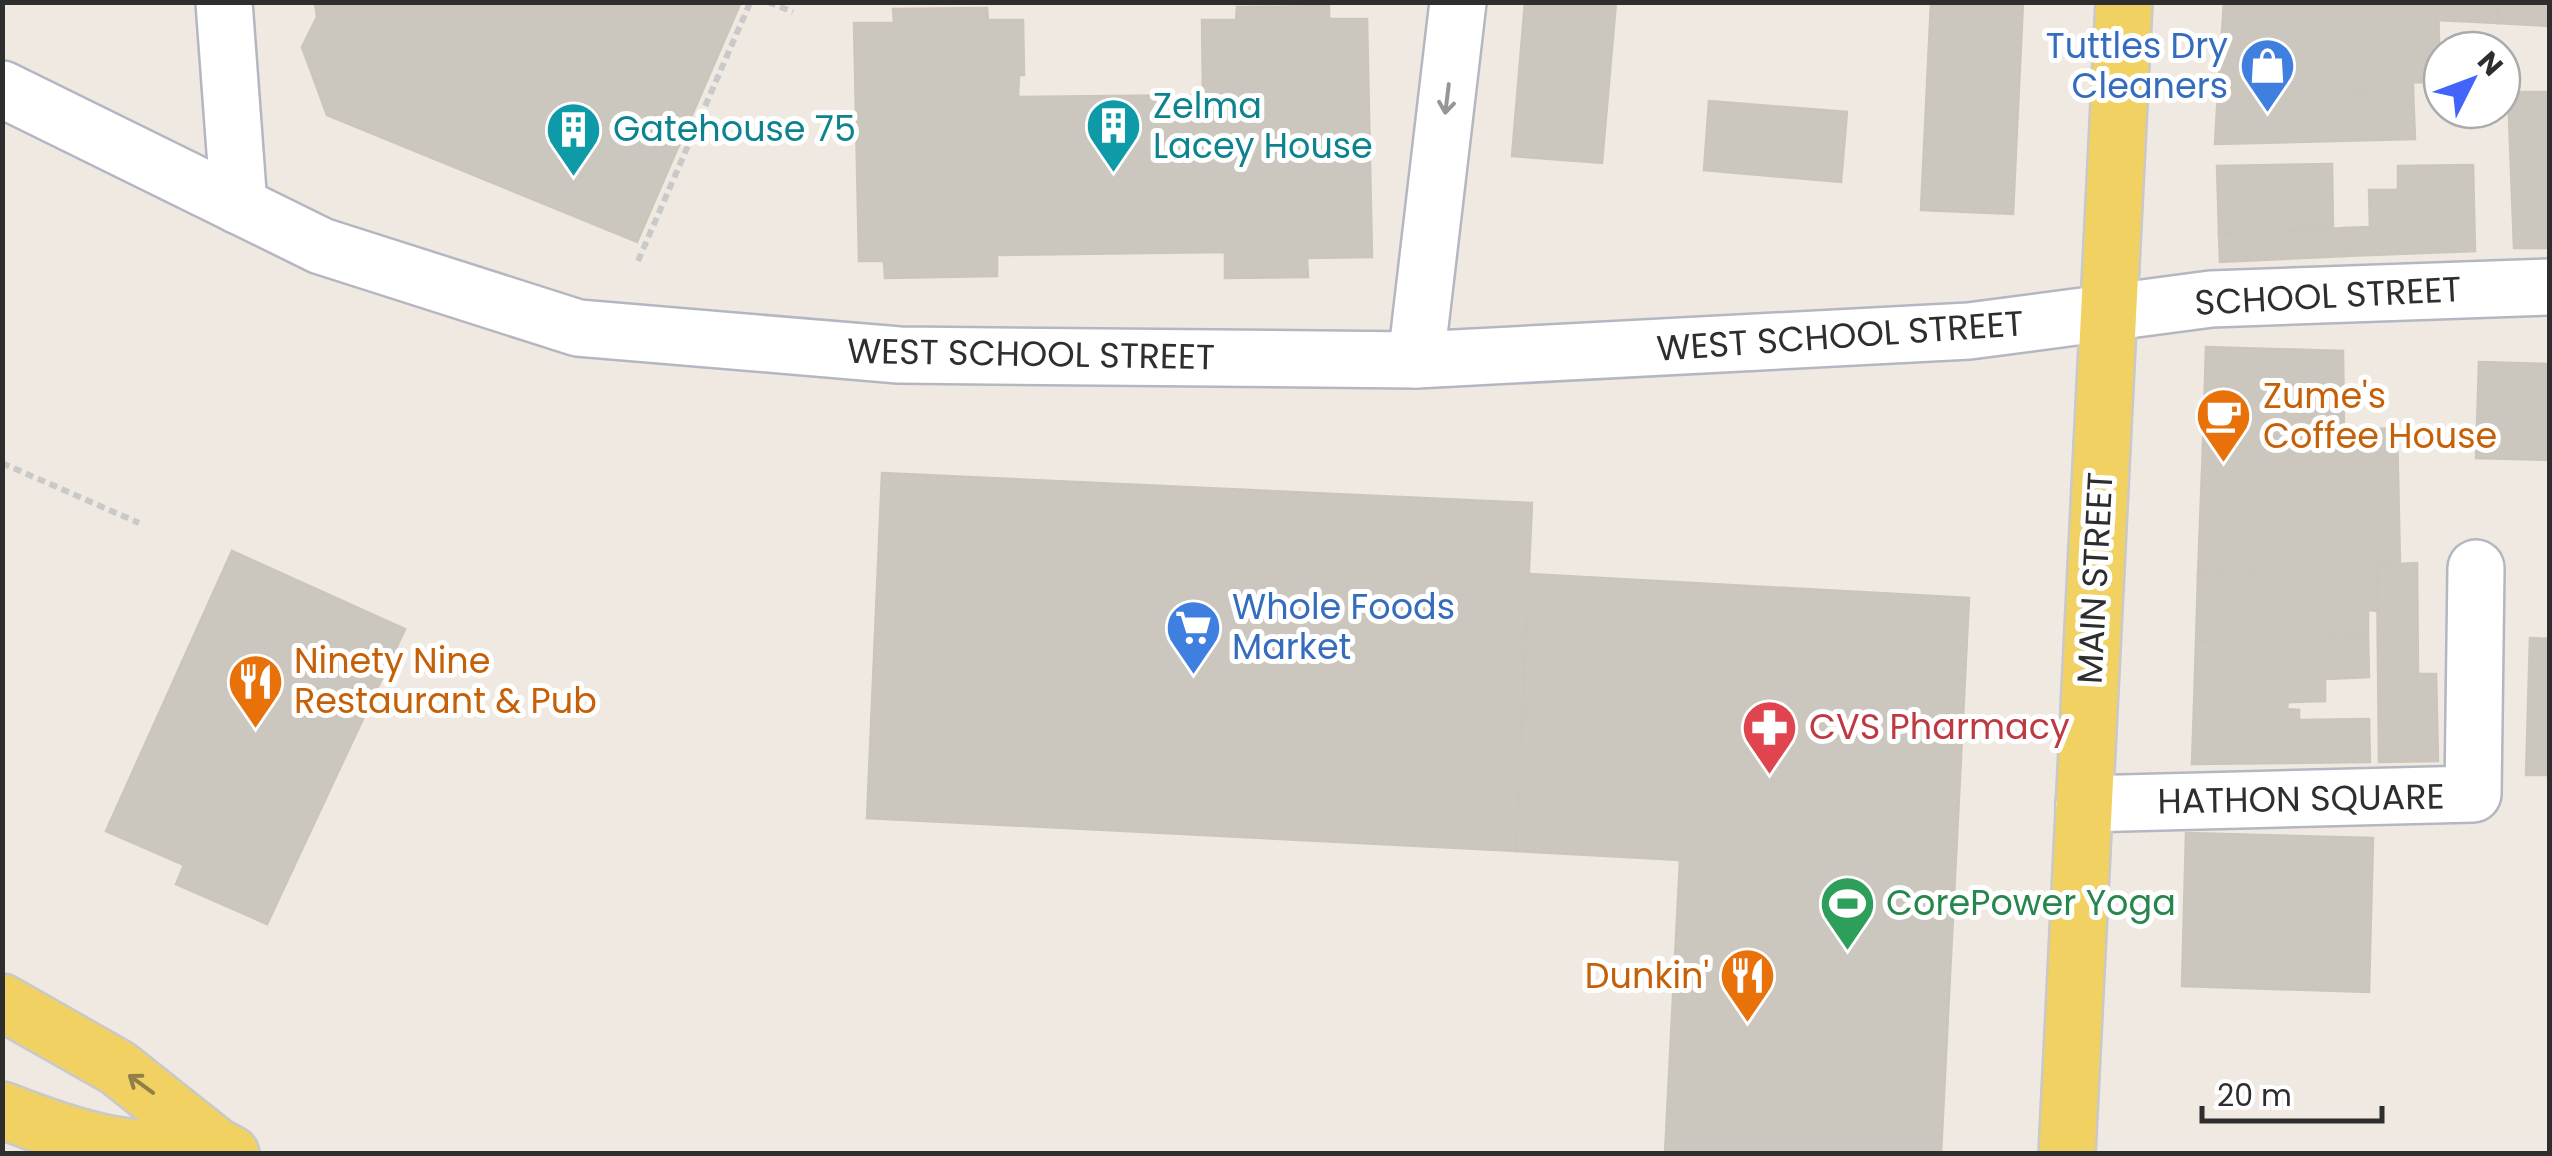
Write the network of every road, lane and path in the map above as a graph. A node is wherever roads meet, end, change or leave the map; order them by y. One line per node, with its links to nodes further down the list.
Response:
1 (224, 2): 8 (street)
2 (753, 2): 9 (path)
3 (768, 2): 6 (path)
4 (1458, 2): 12 (street, one-way to 12)
5 (2124, 2): 11 (main road, MAIN STREET)
6 (794, 12)
7 (2, 89): 8 (street, WEST SCHOOL STREET)
8 (239, 206): 12 (street, WEST SCHOOL STREET)
9 (638, 261)
10 (2550, 286): 11 (street, SCHOOL STREET)
11 (2108, 314): 12 (street, WEST SCHOOL STREET); 16 (main road, MAIN STREET)
12 (1416, 360)
13 (2, 462): 14 (path)
14 (139, 523)
15 (2476, 568): 16 (street, HATHON SQUARE)
16 (2084, 804): 20 (main road, MAIN STREET)
17 (2, 1002): 19 (main road, one-way to 17)
18 (2, 1110): 19 (main road)
19 (224, 1150)
20 (2068, 1154)

